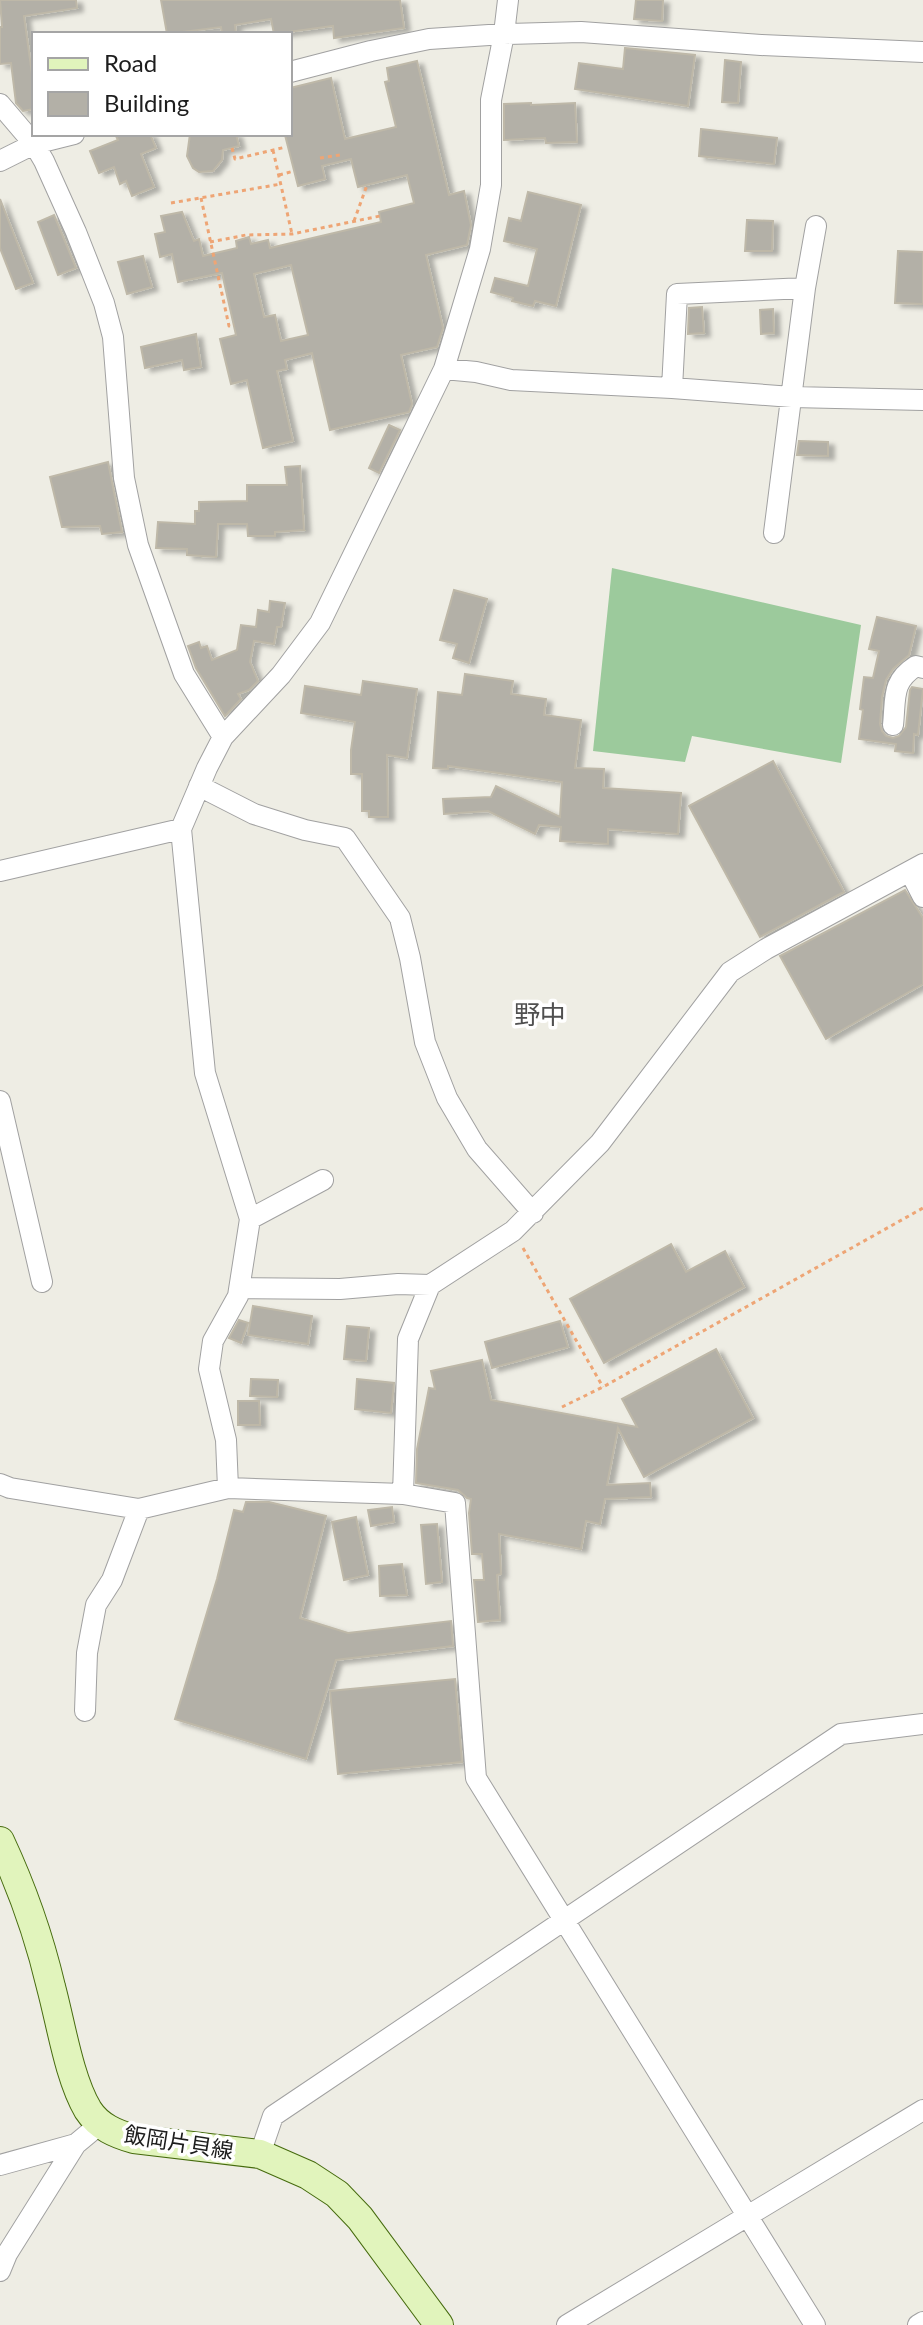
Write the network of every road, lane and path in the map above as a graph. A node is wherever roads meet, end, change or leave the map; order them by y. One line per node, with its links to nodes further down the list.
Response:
1 (508, 0): 2 (street)
2 (504, 34): 3 (street); 4 (street); 30 (street)
3 (923, 52)
4 (292, 71)
5 (0, 104): 7 (street)
6 (66, 136): 7 (street)
7 (34, 144): 13 (street); 37 (street)
8 (286, 147): 10 (path)
9 (232, 148): 10 (path)
10 (273, 150): 15 (path)
11 (340, 155): 12 (path)
12 (320, 158)
13 (0, 161)
14 (294, 171): 15 (path)
15 (279, 175): 16 (path)
16 (281, 184): 18 (path); 25 (path)
17 (367, 185): 21 (path)
18 (201, 198): 19 (path); 27 (path)
19 (171, 203)
20 (380, 216): 21 (path)
21 (354, 221): 22 (path)
22 (344, 224): 24 (path); 25 (path)
23 (816, 226): 28 (street)
24 (346, 230)
25 (292, 234): 27 (path)
26 (200, 240): 27 (path)
27 (210, 241): 29 (path)
28 (805, 288): 31 (street); 32 (street)
29 (234, 325)
30 (444, 369): 31 (street); 37 (street)
31 (672, 388): 32 (street)
32 (792, 397): 33 (street); 34 (street)
33 (923, 400)
34 (774, 533)
35 (923, 668): 36 (street)
36 (893, 725)
37 (223, 737): 38 (street)
38 (199, 786): 39 (street); 46 (street)
39 (181, 829): 41 (street); 47 (street)
40 (916, 868): 42 (street); 46 (street)
41 (0, 871)
42 (923, 897)
43 (0, 1101): 49 (street)
44 (323, 1180): 47 (street)
45 (923, 1208): 52 (path)
46 (533, 1213): 48 (street)
47 (250, 1219): 51 (street)
48 (513, 1231): 50 (street); 52 (path)
49 (42, 1282)
50 (430, 1285): 51 (street); 56 (street)
51 (240, 1288): 55 (street)
52 (603, 1387): 53 (path)
53 (562, 1407)
54 (0, 1484): 57 (street)
55 (228, 1488): 56 (street); 57 (street)
56 (403, 1494): 61 (street)
57 (139, 1509): 58 (street)
58 (85, 1711)
59 (923, 1724): 61 (street)
60 (0, 1841): 63 (main road, 飯岡片貝線)
61 (565, 1920): 65 (street); 67 (street)
62 (923, 2110): 67 (street)
63 (100, 2124): 64 (street); 65 (main road, 飯岡片貝線)
64 (76, 2144): 66 (street); 68 (street)
65 (260, 2154): 70 (main road, 飯岡片貝線)
66 (0, 2165)
67 (747, 2217): 71 (street); 72 (street)
68 (0, 2271)
69 (923, 2322): 73 (street)
70 (439, 2325)
71 (567, 2325)
72 (815, 2325)
73 (918, 2325)

